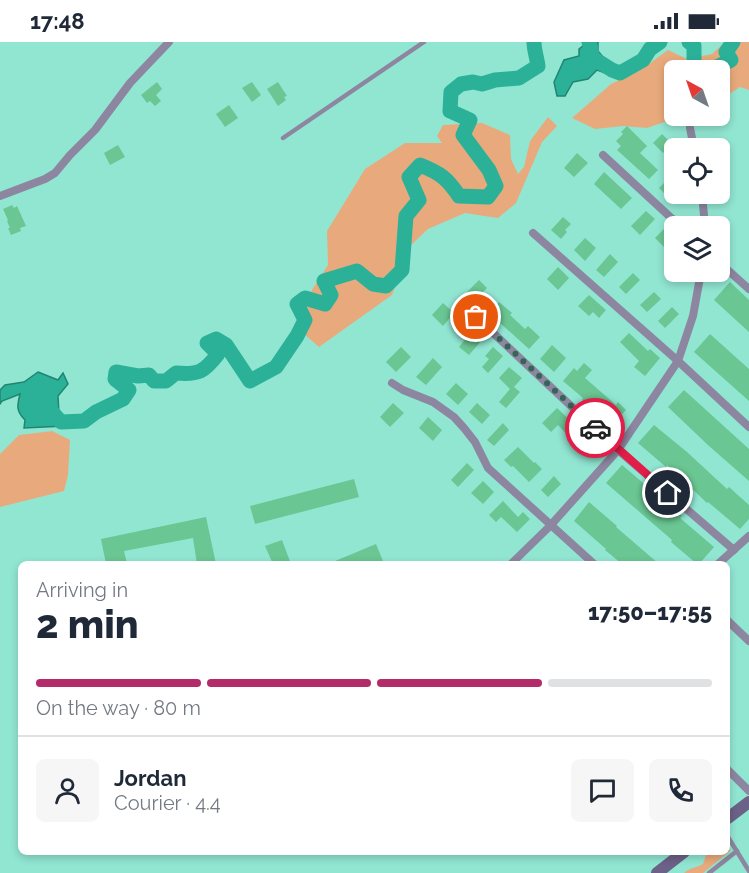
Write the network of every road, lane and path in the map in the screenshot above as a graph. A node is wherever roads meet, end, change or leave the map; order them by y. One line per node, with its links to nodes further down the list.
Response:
1 (169, 42): 7 (street)
2 (424, 42): 4 (lane)
3 (690, 128): 5 (street)
4 (283, 138)
5 (692, 138)
6 (603, 155): 8 (street)
7 (0, 196)
8 (669, 216)
9 (533, 233): 14 (street)
10 (730, 272): 12 (street)
11 (699, 282): 14 (street)
12 (749, 289)
13 (476, 317): 17 (street)
14 (678, 361): 16 (street); 17 (street)
15 (392, 383): 18 (street)
16 (749, 427)
17 (618, 450): 18 (street); 20 (street)
18 (550, 526): 21 (street); 22 (street)
19 (749, 536): 20 (street)
20 (734, 550): 23 (street)
21 (514, 561)
22 (591, 561)
23 (721, 561)
24 (730, 623): 25 (street)
25 (749, 641)
26 (730, 772): 27 (street)
27 (749, 791)
28 (749, 802): 29 (main road)
29 (730, 816)
30 (730, 840): 31 (lane)
31 (737, 851): 33 (lane); 35 (lane)
32 (680, 855): 34 (main road)
33 (749, 871)
34 (657, 873)
35 (709, 873)

